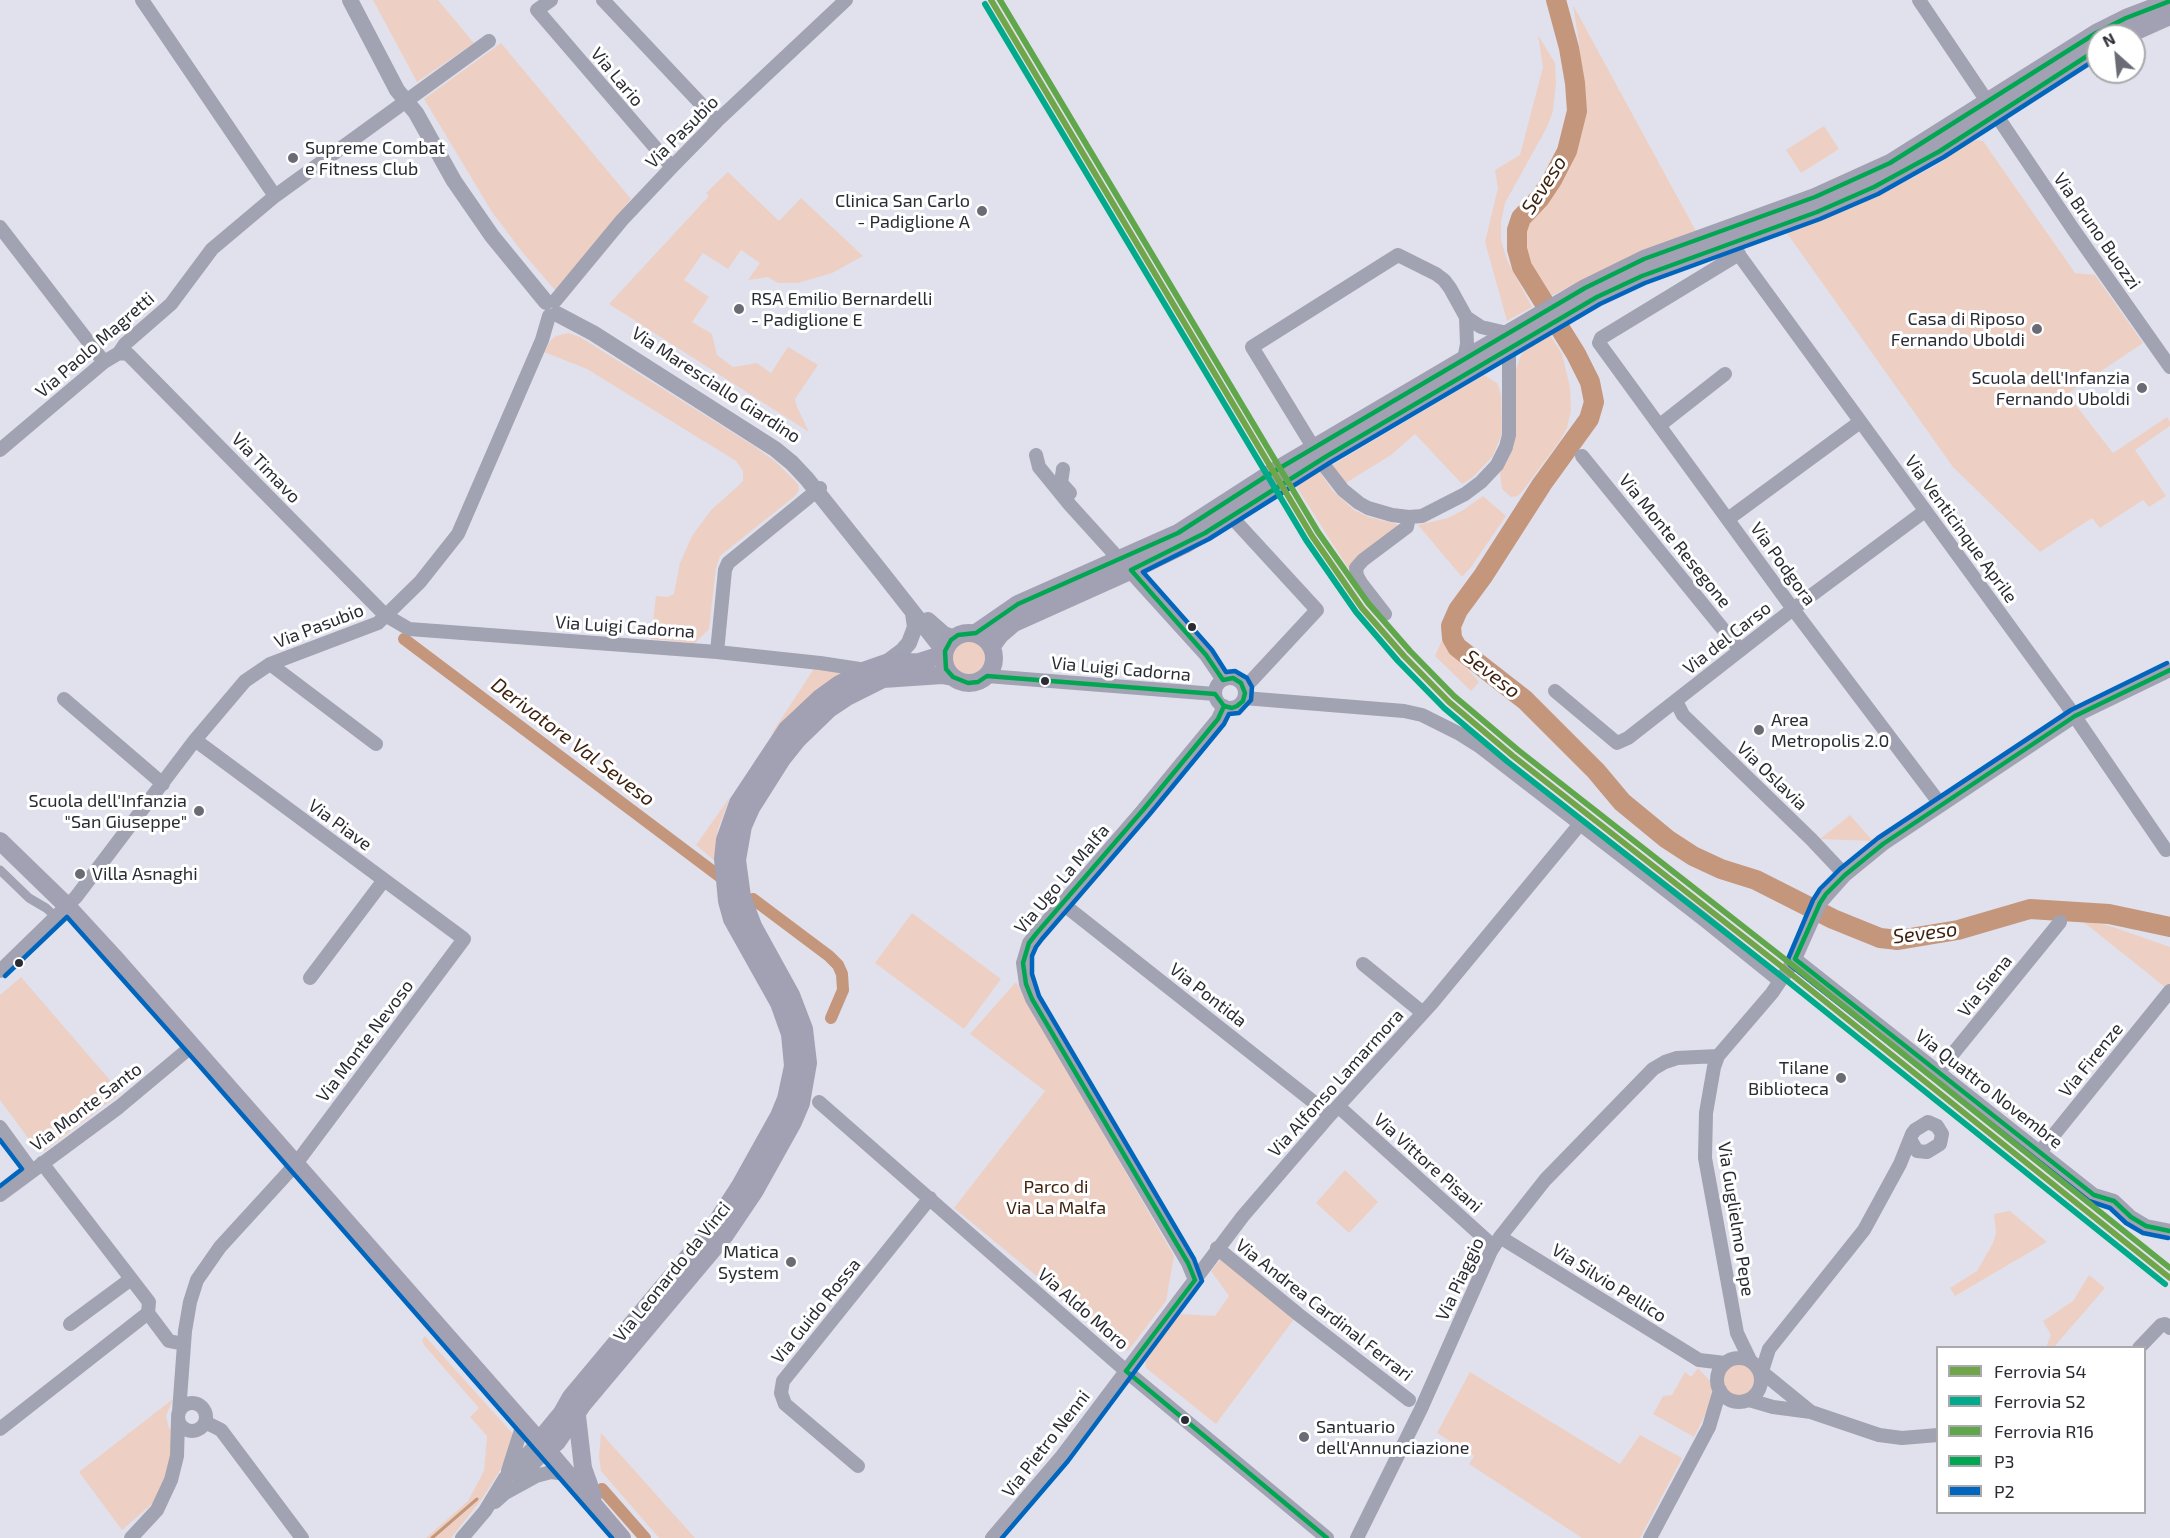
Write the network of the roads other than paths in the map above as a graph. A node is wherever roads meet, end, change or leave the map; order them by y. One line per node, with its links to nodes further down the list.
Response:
1 (142, 0): 17 (street)
2 (350, 0): 13 (street)
3 (357, 0): 13 (street)
4 (551, 0): 16 (street, Via Lario)
5 (603, 0): 15 (street)
6 (846, 0): 15 (street, Via Pasubio)
7 (1919, 0): 14 (street, Via Bruno Buozzi)
8 (2170, 1): 14 (main road)
9 (2170, 16): 10 (main road)
10 (2146, 27)
11 (489, 41): 13 (street, Via Paolo Magretti)
12 (2086, 56): 14 (main road)
13 (406, 100): 17 (street, Via Paolo Magretti); 20 (street, Via Maresciallo Giardino)
14 (1992, 108): 19 (main road); 26 (street, Via Bruno Buozzi)
15 (717, 121): 16 (street, Via Pasubio)
16 (672, 167): 20 (street, Via Pasubio)
17 (275, 196): 23 (street, Via Paolo Magretti)
18 (0, 227): 27 (street)
19 (1732, 242): 22 (main road); 30 (street, Via Venticinque Aprile); 31 (street, Via Podgora)
20 (555, 310): 37 (street, Via Maresciallo Giardino); 46 (street, Via Pasubio)
21 (1466, 317): 22 (street); 24 (street); 32 (street)
22 (1508, 341): 24 (main road); 25 (main road); 28 (street)
23 (119, 353): 27 (street, Via Paolo Magretti); 46 (street, Via Timavo)
24 (1464, 359): 32 (main road)
25 (1493, 359): 28 (street); 32 (main road)
26 (2168, 359)
27 (104, 362): 33 (street, Via Paolo Magretti)
28 (1508, 374): 39 (street)
29 (1725, 374): 31 (street)
30 (1860, 422): 38 (street, Via Venticinque Aprile); 40 (street)
31 (1660, 425): 40 (street, Via Podgora)
32 (1319, 447): 39 (street); 42 (main road)
33 (0, 450)
34 (1036, 456): 42 (street)
35 (1582, 456): 50 (street, Via Monte Resegone)
36 (1063, 469): 42 (street)
37 (818, 489): 44 (street, Via Maresciallo Giardino); 48 (street, Via Maresciallo Giardino); 51 (street)
38 (1925, 511): 43 (street, Via del Carso); 66 (street, Via Venticinque Aprile)
39 (1409, 517): 45 (street)
40 (1728, 519): 43 (street, Via Podgora)
41 (1238, 524): 61 (street)
42 (1119, 559): 47 (main road); 49 (main road); 59 (street)
43 (1793, 609): 50 (street, Via del Carso); 70 (street, Via Podgora)
44 (913, 613): 52 (street, Via Maresciallo Giardino); 53 (street)
45 (1385, 614)
46 (385, 615): 51 (street, Via Luigi Cadorna); 54 (street, Via Pasubio)
47 (976, 633): 48 (main road); 49 (main road)
48 (954, 638): 52 (main road)
49 (992, 646): 57 (main road)
50 (1740, 650): 64 (street, Via del Carso)
51 (717, 652): 55 (street, Via Luigi Cadorna)
52 (944, 654): 53 (main road, Via Leonardo da Vinci); 58 (main road)
53 (886, 663): 55 (main road, Via Leonardo da Vinci)
54 (270, 664): 67 (street, Via Pasubio); 68 (street)
55 (866, 670): 128 (main road, Via Leonardo da Vinci)
56 (2170, 670): 66 (street, Via Guglielmo Pepe)
57 (987, 676): 58 (main road); 62 (street, Via Luigi Cadorna)
58 (953, 677): 122 (main road, Via Leonardo da Vinci)
59 (1223, 680): 61 (street); 62 (street)
60 (1555, 691): 64 (street, Via del Carso)
61 (1244, 692): 65 (street); 71 (street)
62 (1215, 694): 65 (street)
63 (64, 699): 69 (street)
64 (1676, 701): 75 (street, Via Oslavia)
65 (1224, 706): 77 (street, Via Ugo La Malfa)
66 (2075, 716): 70 (street, Via Guglielmo Pepe); 73 (street, Via Venticinque Aprile)
67 (195, 740): 69 (street, Via Pasubio); 76 (street, Via Piave)
68 (376, 744)
69 (163, 784): 78 (street, Via Pasubio)
70 (1941, 805): 75 (street, Via Guglielmo Pepe)
71 (1580, 824): 85 (street); 87 (street, Via Alfonso Lamarmora)
72 (0, 841): 78 (main road)
73 (2166, 849)
74 (0, 870): 78 (street)
75 (1845, 875): 81 (street, Via Guglielmo Pepe)
76 (384, 880): 80 (street, Via Piave); 84 (street)
77 (1063, 904): 92 (street, Via Pontida); 106 (street, Via Ugo La Malfa)
78 (62, 912): 83 (street, Via Pasubio); 88 (main road)
79 (2060, 922): 90 (street, Via Siena)
80 (464, 939): 98 (street, Via Monte Nevoso)
81 (1795, 959): 85 (street, Via Guglielmo Pepe); 90 (street, Via Quattro Novembre)
82 (1363, 964): 87 (street)
83 (0, 970)
84 (310, 978)
85 (1780, 981): 89 (street, Via Guglielmo Pepe)
86 (2170, 991): 96 (street, Via Firenze)
87 (1423, 1013): 92 (street, Via Alfonso Lamarmora)
88 (192, 1046): 98 (main road); 99 (street, Via Monte Santo)
89 (1718, 1056): 103 (street, Via Piaggio); 113 (street, Via Guglielmo Pepe)
90 (1938, 1072): 96 (street, Via Quattro Novembre)
91 (819, 1102): 101 (street, Via Aldo Moro)
92 (1335, 1111): 103 (street, Via Vittore Pisani); 104 (street, Via Alfonso Lamarmora)
93 (0, 1127): 99 (street)
94 (1910, 1139): 95 (street); 95 (street); 97 (street)
95 (1918, 1152): 97 (street)
96 (2040, 1152): 102 (street, Via Quattro Novembre)
97 (1900, 1164): 113 (street, Via Silvio Pellico)
98 (295, 1165): 110 (street, Via Monte Nevoso); 124 (main road)
99 (37, 1167): 100 (street, Via Monte Santo); 105 (street)
100 (0, 1194)
101 (930, 1198): 114 (street, Via Aldo Moro); 129 (street, Via Guido Rossa)
102 (2170, 1231)
103 (1497, 1241): 112 (street, Via Silvio Pellico); 141 (street, Via Piaggio)
104 (1217, 1248): 106 (street, Via Alfonso Lamarmora); 117 (street, Via Andrea Cardinal Ferrari)
105 (131, 1279): 107 (street); 108 (street)
106 (1195, 1280): 114 (street, Via Alfonso Lamarmora)
107 (148, 1313): 110 (street); 126 (street)
108 (70, 1324)
109 (2170, 1329): 111 (street)
110 (184, 1344): 115 (street, Via Monte Nevoso)
111 (2140, 1346)
112 (1699, 1360): 113 (street, Via Silvio Pellico); 116 (street, Via Silvio Pellico)
113 (1748, 1360): 116 (street); 118 (street); 120 (street)
114 (1126, 1371): 139 (street, Via Pietro Nenni); 140 (street, Via Aldo Moro)
115 (182, 1382): 119 (street); 121 (street, Via Monte Nevoso)
116 (1719, 1388): 118 (street); 125 (street)
117 (1409, 1400)
118 (1744, 1402): 120 (street); 125 (street)
119 (197, 1404): 121 (street); 123 (street)
120 (1811, 1413): 127 (street)
121 (179, 1416): 123 (street); 135 (street, Via Monte Nevoso)
122 (576, 1416): 128 (main road, Via Leonardo da Vinci); 134 (main road)
123 (205, 1422): 136 (street)
124 (523, 1424): 128 (main road); 131 (street)
125 (1709, 1427): 142 (street)
126 (0, 1429)
127 (1936, 1435)
128 (543, 1446): 130 (main road); 131 (street); 132 (street)
129 (858, 1466)
130 (567, 1474): 132 (street); 134 (main road)
131 (505, 1478): 133 (street)
132 (505, 1493): 133 (street)
133 (485, 1511): 137 (street)
134 (603, 1517): 138 (main road)
135 (131, 1538)
136 (302, 1538)
137 (462, 1538)
138 (622, 1538)
139 (992, 1538)
140 (1327, 1538)
141 (1357, 1538)
142 (1650, 1538)

